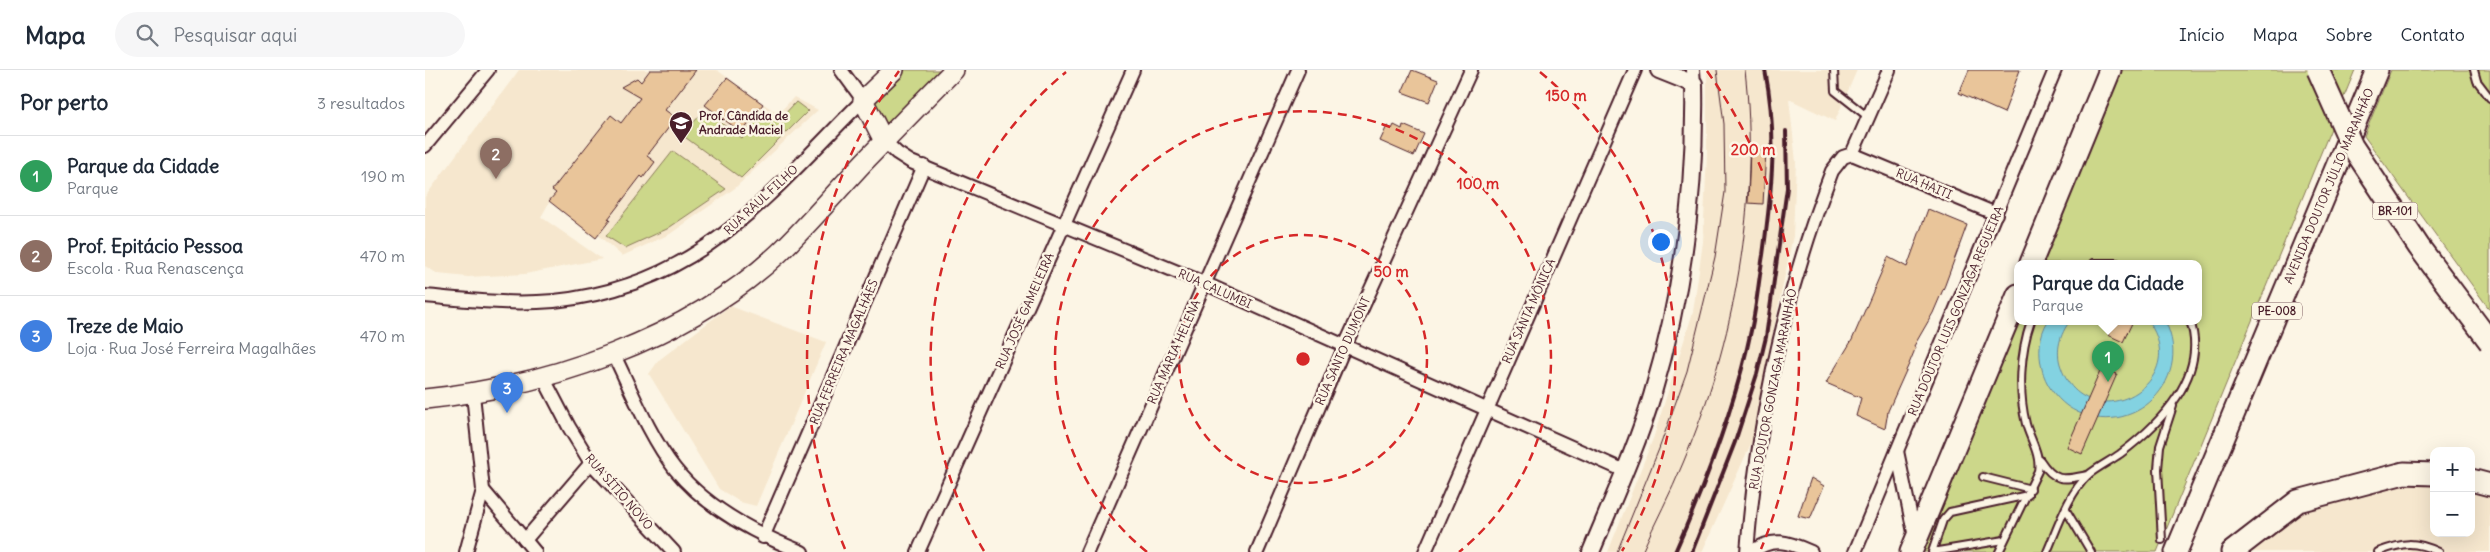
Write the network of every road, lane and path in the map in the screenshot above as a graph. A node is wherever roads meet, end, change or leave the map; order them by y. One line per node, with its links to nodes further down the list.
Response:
1 (488, 70): 22 (street)
2 (841, 70): 19 (street, RUA CALUMBI)
3 (894, 70): 19 (main road, RUA RAUL FILHO)
4 (954, 70): 21 (main road)
5 (1133, 70): 26 (street, RUA JOSÉ GAMELEIRA)
6 (1298, 70): 28 (street, RUA MARIA HELENA)
7 (1471, 70): 34 (street, RUA SANTO DUMONT)
8 (1635, 70): 40 (street, RUA SANTA MÔNICA)
9 (1659, 70): 17 (street)
10 (1834, 70): 20 (lane)
11 (1889, 70): 20 (street, RUA DOUTOR GONZAGA MARANHÃO)
12 (2055, 70): 25 (street, RUA DOUTOR LUIS GONZAGA REGUEIRA)
13 (2110, 70): 27 (highway)
14 (2318, 70): 33 (highway, BR-101, bridge)
15 (2377, 70): 56 (highway, AVENIDA DOUTOR JÚLIO MARANHÃO / PE-008)
16 (2474, 70): 18 (lane)
17 (1694, 77): 44 (street)
18 (2490, 98)
19 (863, 100): 21 (main road, RUA CALUMBI); 29 (street, RUA RAUL FILHO)
20 (1868, 117): 23 (street, RUA DOUTOR GONZAGA MARANHÃO)
21 (884, 141): 24 (street, RUA CALUMBI); 35 (main road)
22 (425, 146)
23 (1852, 154): 25 (street, RUA HAITI); 67 (street, RUA DOUTOR GONZAGA MARANHÃO)
24 (924, 166): 26 (street, RUA CALUMBI); 53 (street, RUA FERREIRA MAGALHÃES)
25 (1996, 214): 41 (street, RUA DOUTOR LUIS GONZAGA REGUEIRA)
26 (1062, 226): 28 (street, RUA CALUMBI); 62 (street, RUA JOSÉ GAMELEIRA)
27 (2032, 260)
28 (1204, 284): 34 (street, RUA CALUMBI); 63 (street, RUA MARIA HELENA)
29 (425, 296)
30 (2014, 306): 57 (highway)
31 (2030, 325): 42 (lane)
32 (2191, 325): 39 (lane)
33 (2490, 342)
34 (1344, 348): 40 (street, RUA CALUMBI); 64 (street, RUA SANTO DUMONT)
35 (614, 355): 36 (main road); 53 (street)
36 (542, 375): 37 (main road); 43 (street, RUA SÍTIO NOVO)
37 (473, 394): 38 (main road); 50 (street)
38 (425, 399)
39 (2175, 400): 46 (lane); 56 (lane)
40 (1486, 411): 44 (street, RUA CALUMBI); 65 (street, RUA SANTA MÔNICA)
41 (1897, 451): 57 (street); 70 (street, RUA DOUTOR LUIS GONZAGA REGUEIRA)
42 (2039, 459): 46 (lane); 51 (lane)
43 (591, 463): 54 (street); 60 (street, RUA SÍTIO NOVO)
44 (1625, 471): 66 (street)
45 (2430, 474): 74 (highway)
46 (2089, 475): 52 (lane)
47 (1983, 477): 51 (lane)
48 (2475, 481): 49 (highway)
49 (2490, 486)
50 (483, 490): 54 (street); 58 (street)
51 (2030, 492): 55 (lane); 57 (lane)
52 (2066, 510): 72 (lane); 73 (lane)
53 (763, 537): 61 (street)
54 (525, 540): 59 (street)
55 (2004, 540): 57 (lane); 71 (lane)
56 (2169, 546)
57 (1923, 549)
58 (466, 552)
59 (535, 552)
60 (674, 552)
61 (802, 552)
62 (919, 552)
63 (1087, 552)
64 (1257, 552)
65 (1425, 552)
66 (1591, 552)
67 (1747, 552)
68 (1752, 552): 69 (street)
69 (1811, 552)
70 (1855, 552)
71 (1999, 552)
72 (2047, 552)
73 (2091, 552)
74 (2232, 552)
75 (2378, 552): 76 (lane)
76 (2439, 552)

